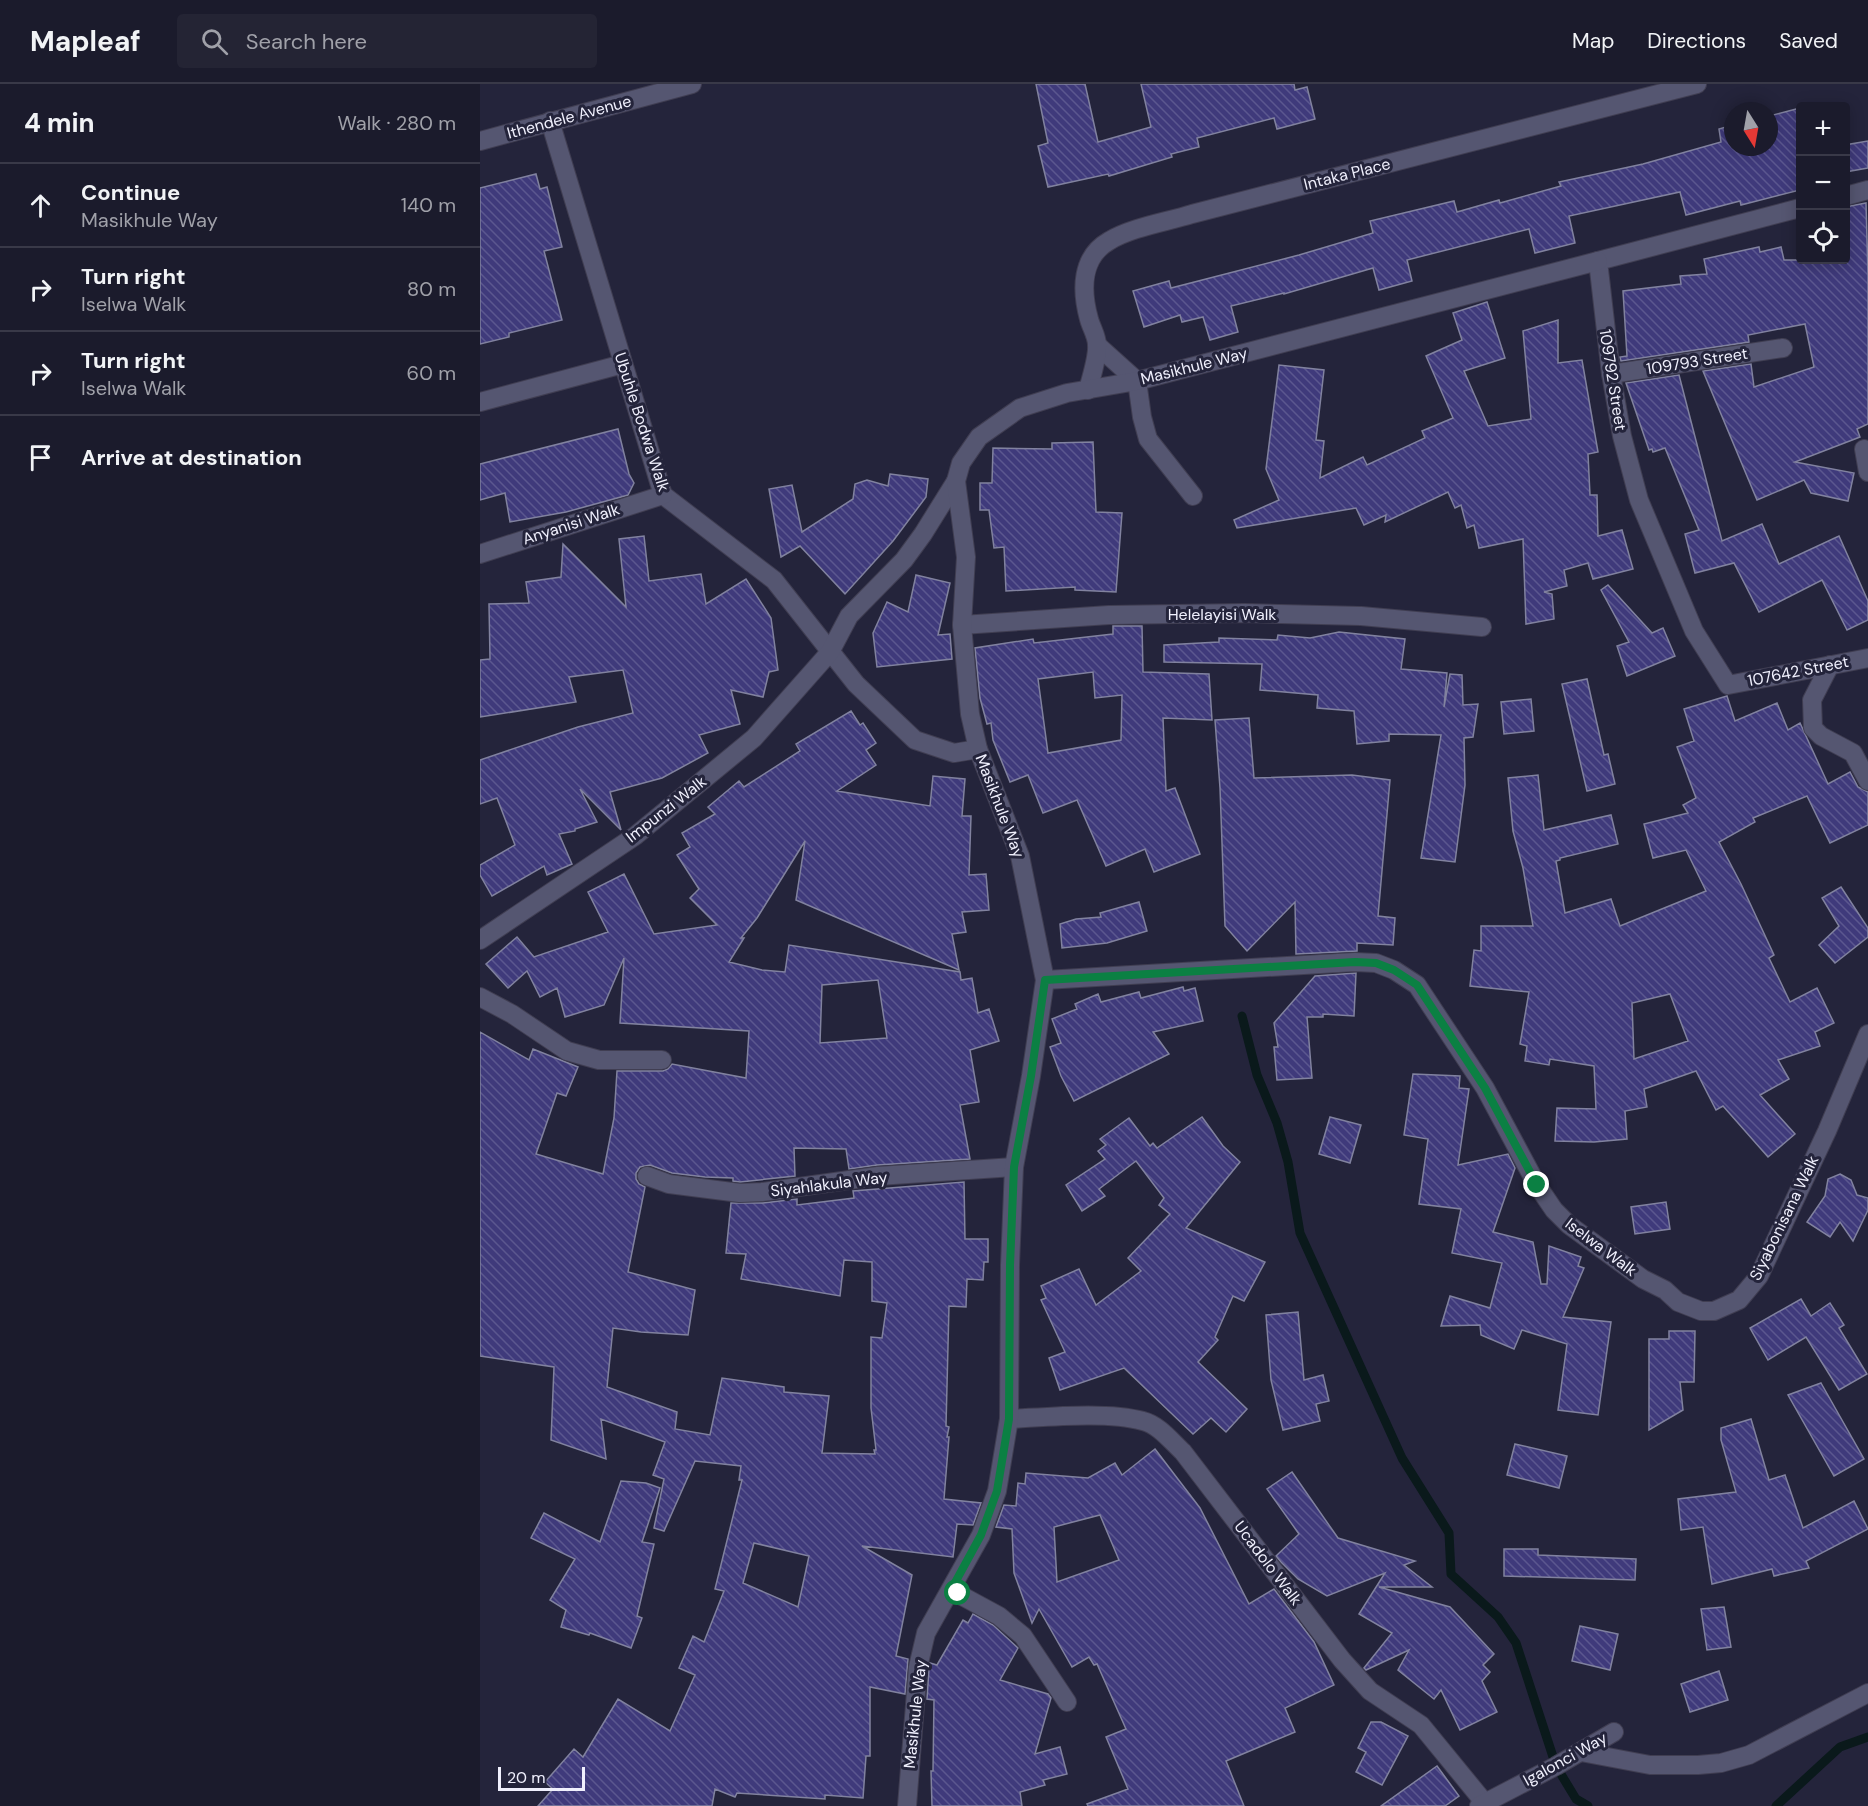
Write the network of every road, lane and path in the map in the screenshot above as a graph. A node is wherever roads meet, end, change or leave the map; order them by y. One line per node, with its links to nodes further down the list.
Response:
1 (692, 84): 3 (street, Ithendele Avenue)
2 (1697, 84): 9 (street, Intaka Place)
3 (550, 121): 4 (street, Ithendele Avenue); 11 (street, Ubuhle Bodwa Walk)
4 (480, 141)
5 (1868, 190): 6 (street)
6 (1850, 195)
7 (1796, 209): 8 (street)
8 (1598, 261): 12 (street, 109792 Street); 13 (street, Masikhule Way)
9 (1097, 345): 13 (street); 14 (street, Intaka Place)
10 (1783, 348): 12 (street, 109793 Street)
11 (623, 364): 15 (street); 19 (street, Ubuhle Bodwa Walk)
12 (1611, 374): 27 (street, 109792 Street)
13 (1137, 381): 14 (street, Masikhule Way); 20 (street)
14 (1088, 390): 18 (street, Masikhule Way)
15 (480, 402)
16 (1864, 449): 17 (street)
17 (1868, 472)
18 (956, 481): 22 (street, Masikhule Way); 24 (street, Impunzi Walk)
19 (663, 495): 21 (street, Anyanisi Walk); 24 (street, Ubuhle Bodwa Walk)
20 (1193, 496)
21 (480, 554)
22 (962, 625): 23 (street, Helelayisi Walk); 28 (street, Masikhule Way)
23 (1482, 627)
24 (830, 652): 28 (street, Ubuhle Bodwa Walk); 30 (street, Impunzi Walk)
25 (1868, 658): 26 (street, 107642 Street)
26 (1830, 665): 27 (street, 107642 Street); 29 (street)
27 (1728, 685)
28 (978, 749): 31 (street, Masikhule Way)
29 (1868, 782)
30 (480, 940)
31 (1045, 980): 35 (street, Masikhule Way); 37 (street, Iselwa Walk)
32 (480, 997): 34 (street)
33 (1868, 1034): 37 (street, Siyabonisana Walk)
34 (662, 1060)
35 (1014, 1167): 36 (street, Siyahlakula Way); 38 (street, Masikhule Way)
36 (646, 1176)
37 (1643, 1279)
38 (1009, 1419): 39 (street, Masikhule Way); 44 (street, Ucadolo Walk)
39 (951, 1590): 41 (street); 45 (street, Masikhule Way)
40 (1868, 1693): 43 (street)
41 (1067, 1702)
42 (1614, 1732): 43 (street, Igalonci Way)
43 (1581, 1752): 44 (street, Igalonci Way)
44 (1482, 1804)
45 (907, 1806)

